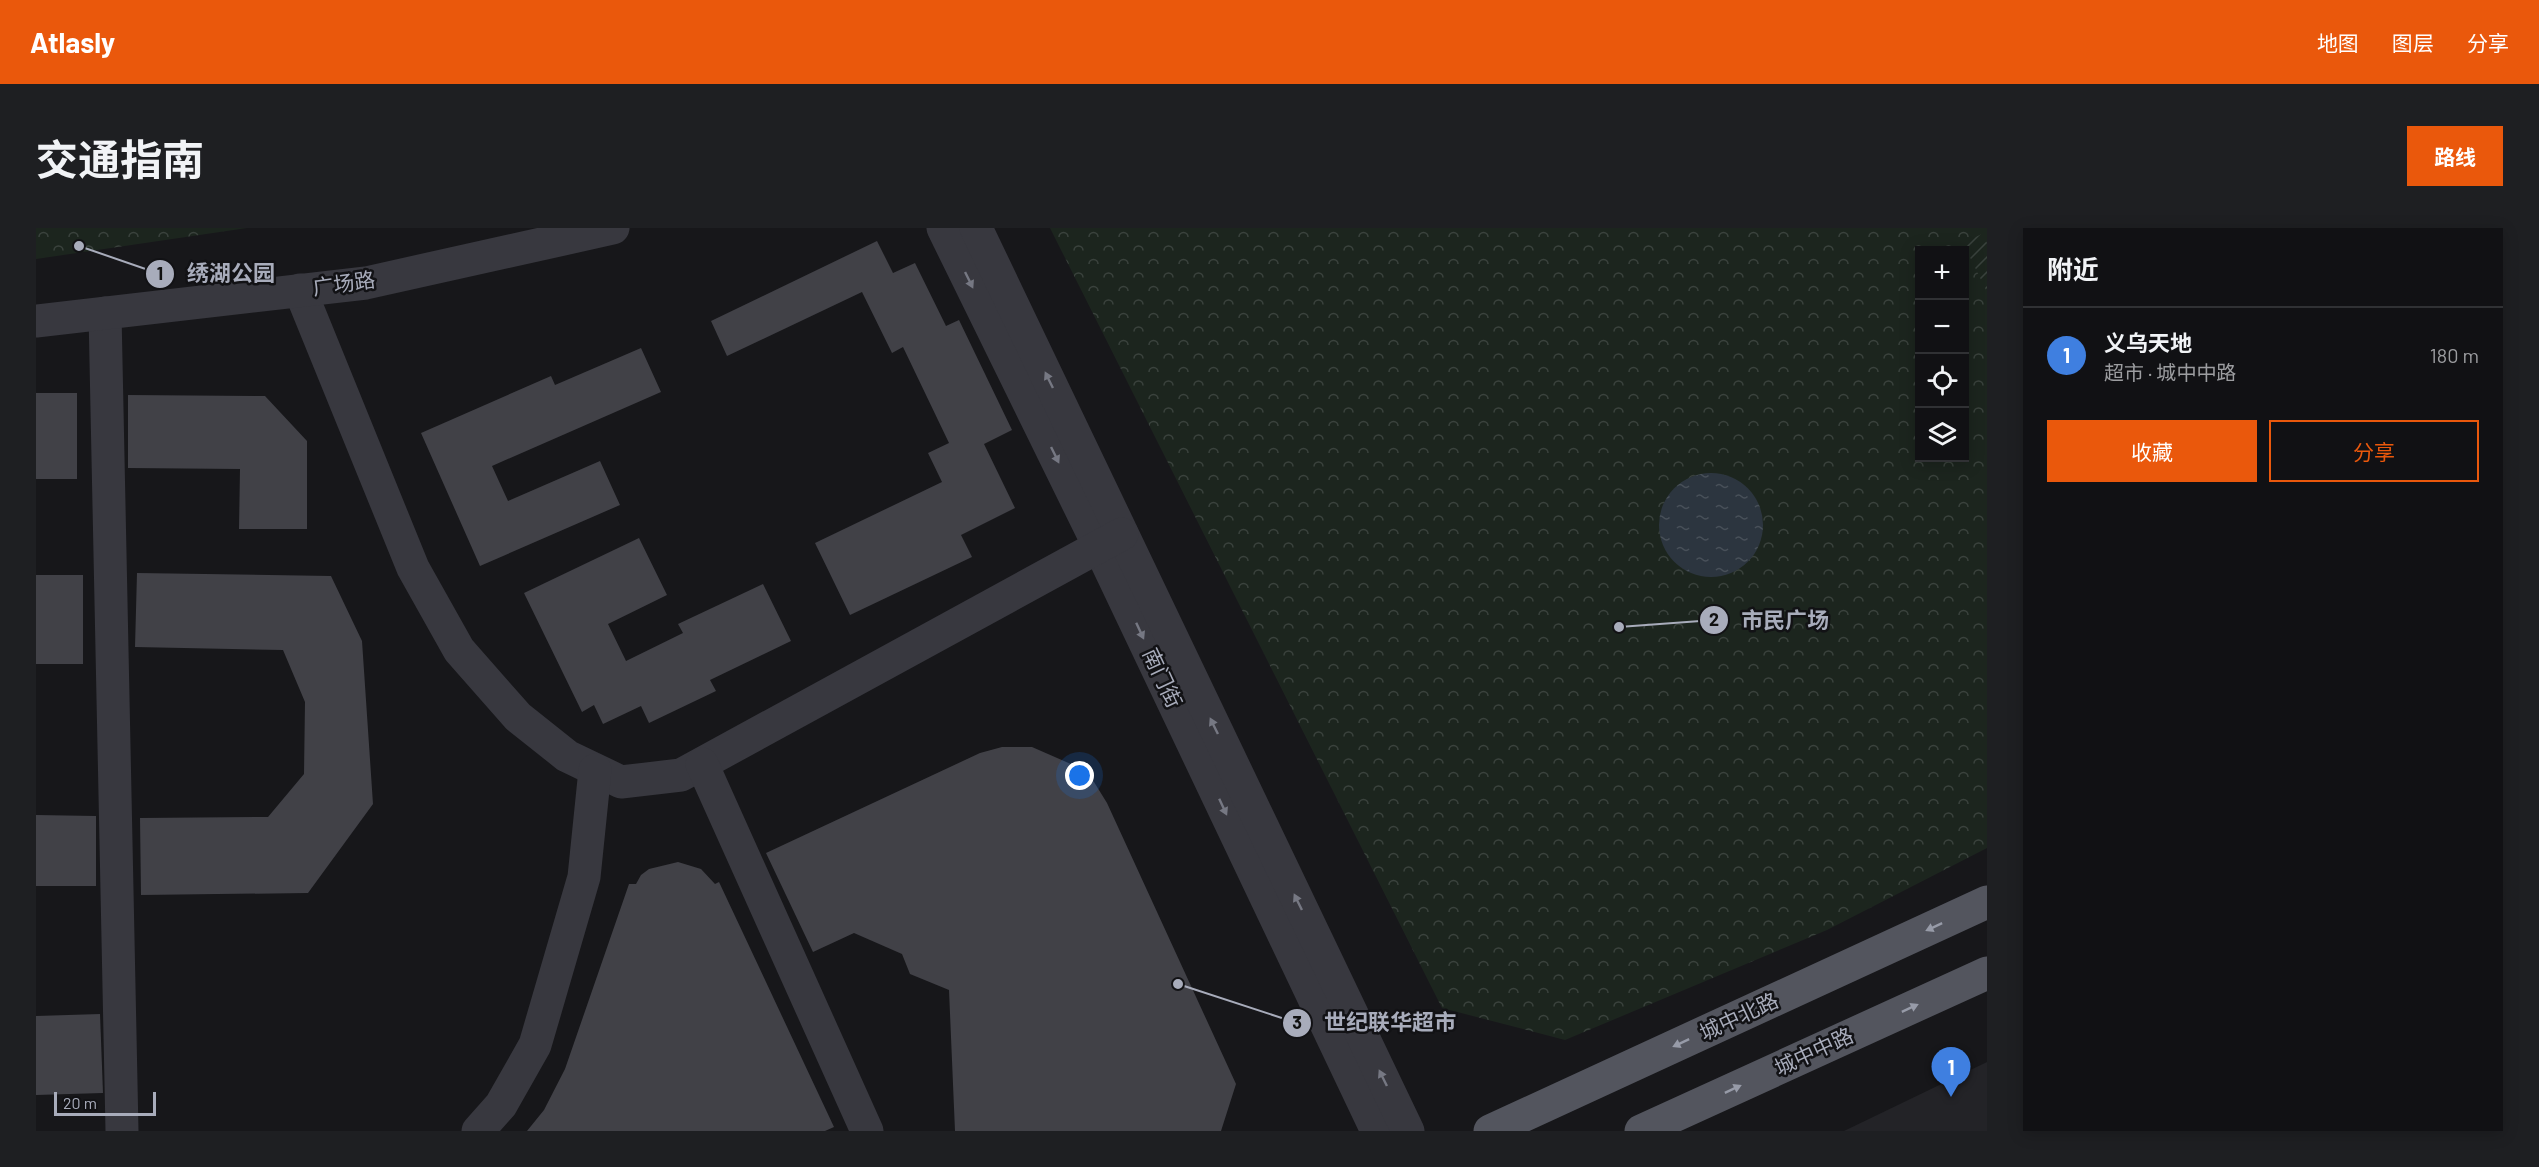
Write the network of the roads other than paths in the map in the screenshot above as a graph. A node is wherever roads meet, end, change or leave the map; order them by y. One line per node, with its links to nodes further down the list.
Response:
1 (613, 228): 4 (street, 广场路)
2 (943, 228): 7 (street, 南门街, one-way to 7)
3 (976, 228): 7 (street, 南门街, one-way to 3)
4 (300, 290): 5 (street, 广场路); 9 (street)
5 (105, 313): 6 (street, 广场路); 12 (street)
6 (36, 321)
7 (1111, 540): 8 (street); 15 (street, 南门街, one-way to 15); 16 (street, 南门街, one-way to 7)
8 (702, 764): 9 (street); 14 (street)
9 (595, 770): 13 (street)
10 (1987, 902): 17 (main road, 城中北路, one-way to 17)
11 (1987, 973): 18 (main road, 城中中路, one-way to 11)
12 (122, 1131)
13 (478, 1131)
14 (867, 1131)
15 (1377, 1131)
16 (1408, 1131)
17 (1490, 1131)
18 (1641, 1131)

